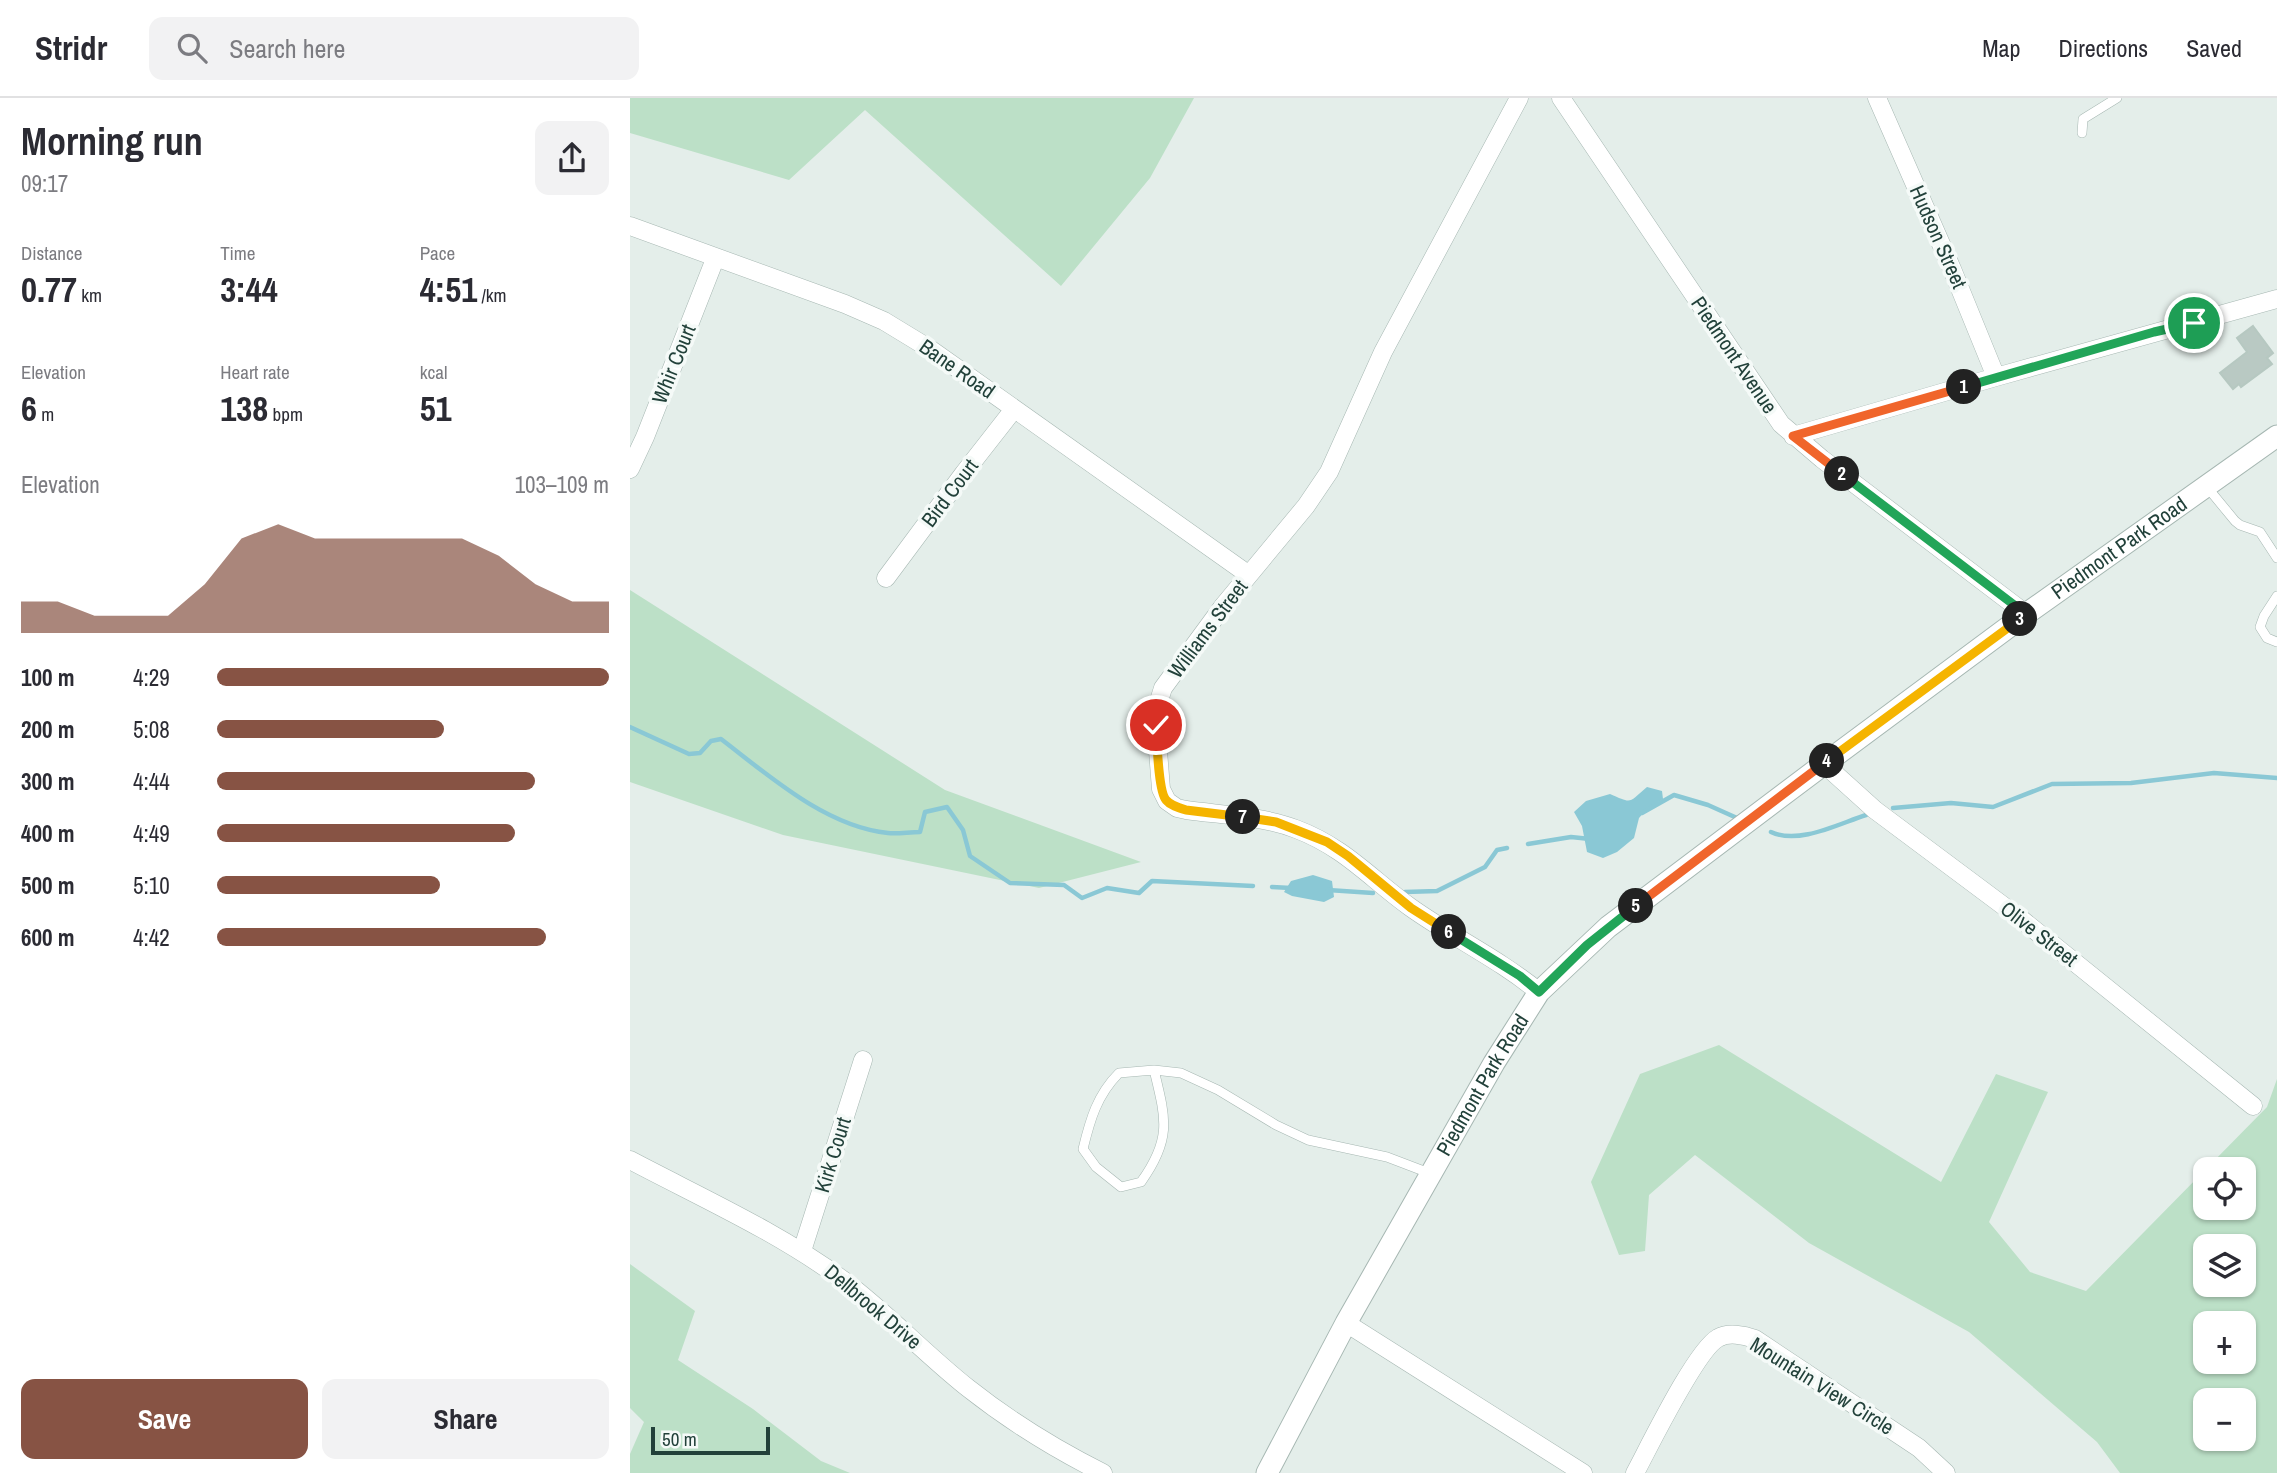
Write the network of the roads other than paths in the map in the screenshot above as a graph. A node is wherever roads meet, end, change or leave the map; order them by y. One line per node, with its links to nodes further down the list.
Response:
1 (1519, 98): 16 (street, Williams Street)
2 (1561, 98): 11 (street, Piedmont Avenue)
3 (1877, 98): 9 (street, Hudson Street)
4 (2117, 98): 5 (lane)
5 (2082, 133)
6 (630, 226): 7 (street, Bane Road)
7 (715, 258): 10 (street, Bane Road); 13 (street, Whir Court)
8 (2277, 299): 9 (street)
9 (1996, 377): 11 (street)
10 (1014, 409): 16 (street, Bane Road); 17 (street, Bird Court)
11 (1793, 436): 19 (street, Piedmont Avenue)
12 (2277, 436): 14 (street, Piedmont Park Road)
13 (630, 469)
14 (2207, 487): 15 (lane); 19 (street, Piedmont Park Road)
15 (2277, 558)
16 (1249, 575): 22 (street, Williams Street)
17 (886, 578)
18 (2277, 596): 20 (lane)
19 (2026, 614): 21 (street, Piedmont Park Road)
20 (2277, 642)
21 (1824, 764): 22 (street, Piedmont Park Road); 25 (street, Olive Street)
22 (1539, 992): 27 (street, Piedmont Park Road)
23 (863, 1060): 28 (street, Kirk Court)
24 (1154, 1070): 24 (lane); 27 (lane)
25 (2253, 1106)
26 (630, 1160): 28 (street, Dellbrook Drive)
27 (1431, 1174): 29 (street, Piedmont Park Road)
28 (802, 1251): 30 (street, Dellbrook Drive)
29 (1346, 1323): 31 (street, Piedmont Park Road); 32 (street)
30 (1103, 1473)
31 (1267, 1473)
32 (1583, 1473)
33 (1635, 1473): 34 (street, Mountain View Circle)
34 (1946, 1473)

